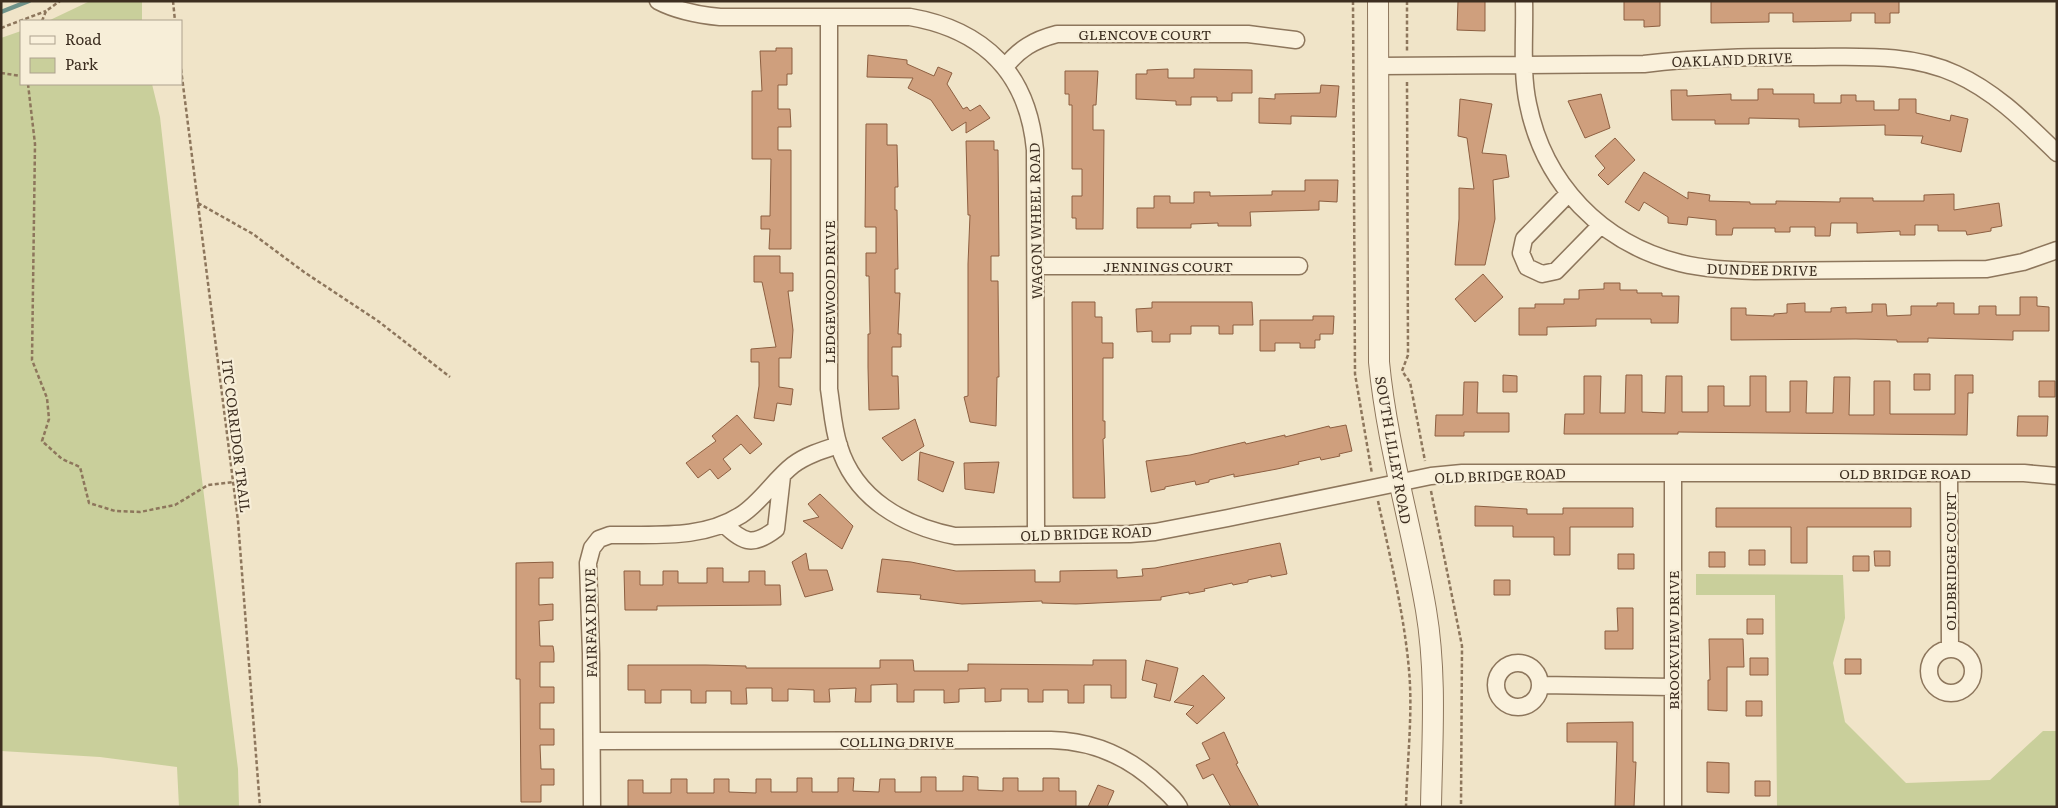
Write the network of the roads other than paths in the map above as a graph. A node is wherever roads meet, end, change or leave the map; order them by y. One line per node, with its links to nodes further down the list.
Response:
1 (658, 1): 4 (street, WAGON WHEEL ROAD)
2 (1378, 1): 7 (street, SOUTH LILLEY ROAD)
3 (1524, 1): 6 (street, DUNDEE DRIVE)
4 (829, 17): 8 (street, WAGON WHEEL ROAD); 15 (street, LEDGEWOOD DRIVE)
5 (1296, 40): 8 (street, GLENCOVE COURT)
6 (1525, 64): 7 (street, OAKLAND DRIVE); 9 (street, OAKLAND DRIVE); 10 (street, DUNDEE DRIVE)
7 (1378, 66): 20 (street, SOUTH LILLEY ROAD)
8 (1004, 67): 13 (street, WAGON WHEEL ROAD)
9 (2057, 153)
10 (1569, 193): 11 (street, DUNDEE DRIVE); 11 (street)
11 (1600, 226): 12 (street, DUNDEE DRIVE)
12 (2057, 250)
13 (1036, 266): 14 (street, JENNINGS COURT); 23 (street, WAGON WHEEL ROAD)
14 (1299, 266)
15 (839, 445): 18 (street, FAIRFAX DRIVE); 22 (street, LEDGEWOOD DRIVE)
16 (1673, 473): 17 (street, OLD BRIDGE ROAD); 20 (street, OLD BRIDGE ROAD); 26 (street, BROOKVIEW DRIVE)
17 (1950, 473): 19 (street, OLD BRIDGE ROAD); 24 (street, OLDBRIDGE COURT)
18 (782, 476): 21 (street, FAIRFAX DRIVE); 21 (street)
19 (2057, 476)
20 (1399, 483): 23 (street, OLD BRIDGE ROAD); 30 (street, SOUTH LILLEY ROAD)
21 (724, 524): 27 (street, FAIRFAX DRIVE)
22 (920, 527): 23 (street, OLD BRIDGE ROAD)
23 (1036, 535)
24 (1950, 649)
25 (1540, 685): 26 (street)
26 (1673, 687): 31 (street, BROOKVIEW DRIVE)
27 (592, 741): 28 (street, FAIRFAX DRIVE); 29 (street, COLLING DRIVE)
28 (592, 807)
29 (1179, 807)
30 (1431, 807)
31 (1673, 807)

